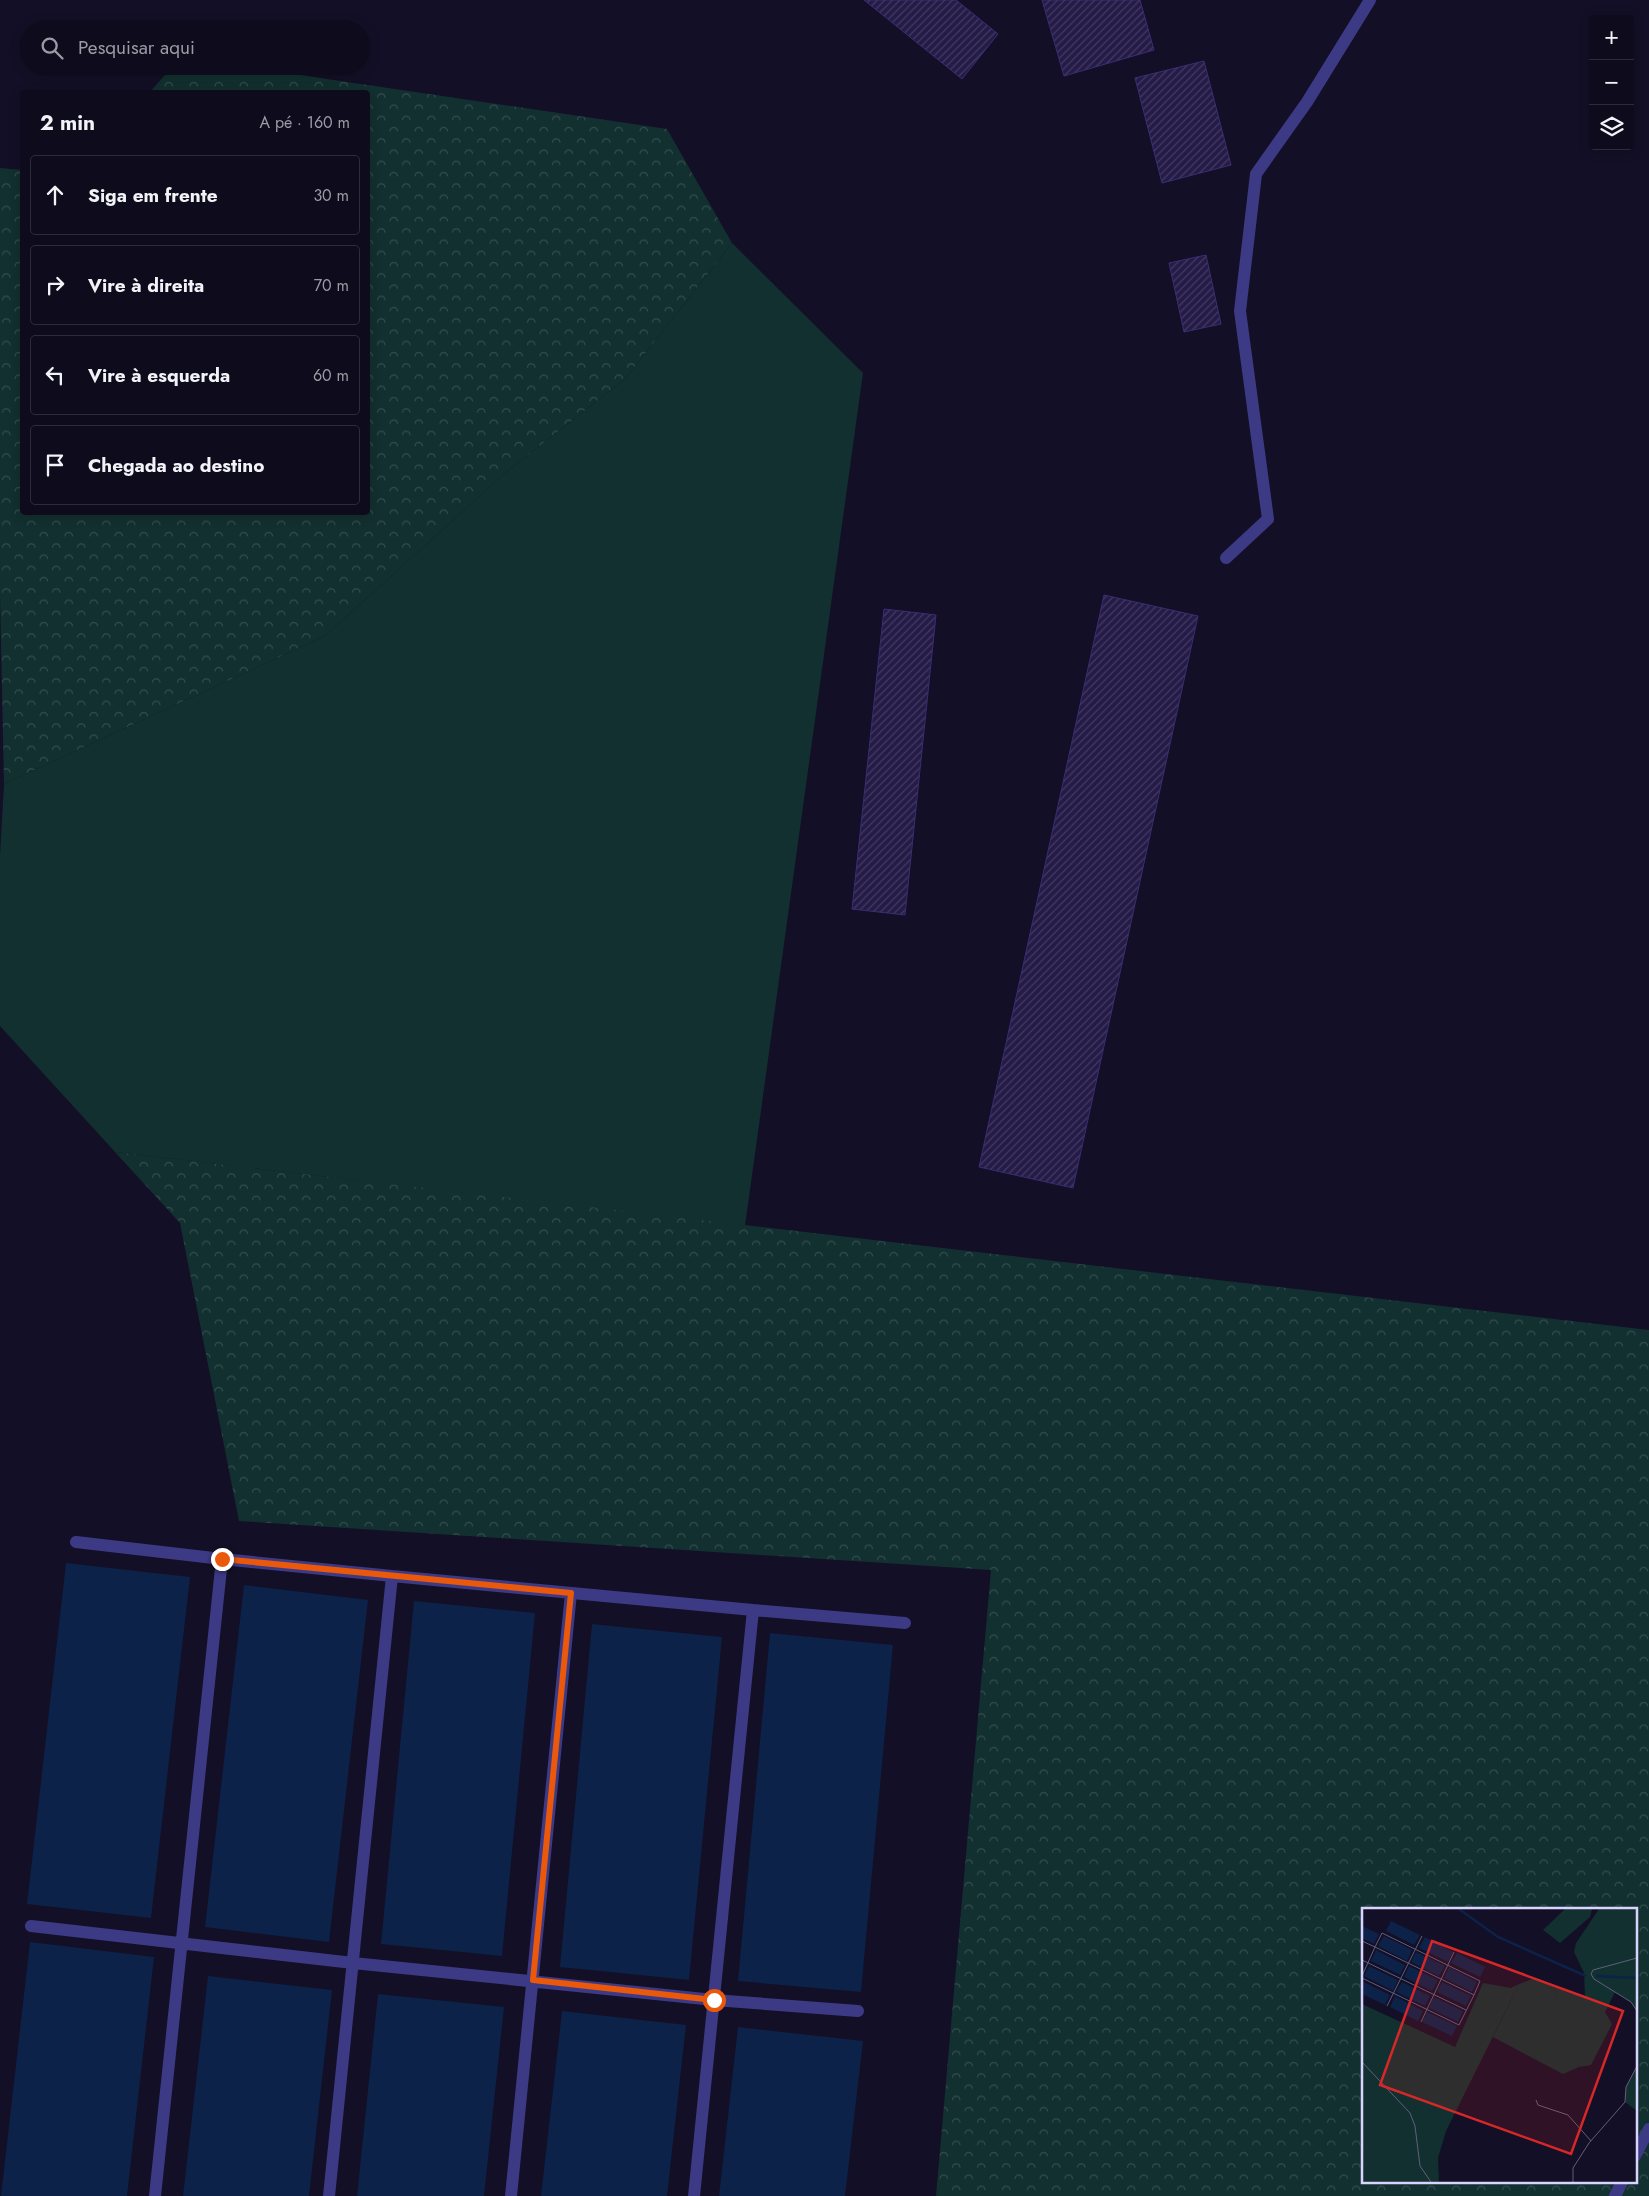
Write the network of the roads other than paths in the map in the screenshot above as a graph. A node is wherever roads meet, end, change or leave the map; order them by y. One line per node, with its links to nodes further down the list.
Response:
1 (1370, 0): 2 (street)
2 (1226, 558)
3 (76, 1542): 4 (street)
4 (222, 1559): 5 (street); 10 (street)
5 (392, 1576): 6 (street); 11 (street)
6 (571, 1593): 7 (street); 12 (street)
7 (753, 1610): 8 (street); 13 (street)
8 (905, 1623)
9 (31, 1926): 10 (street)
10 (182, 1944): 11 (street); 18 (street)
11 (352, 1963): 12 (street); 19 (street)
12 (533, 1980): 13 (street); 20 (street)
13 (714, 2000): 14 (street); 21 (street)
14 (858, 2011)
15 (1649, 2129): 16 (street)
16 (1636, 2154)
17 (1621, 2184): 22 (street)
18 (156, 2196)
19 (328, 2196)
20 (511, 2196)
21 (694, 2196)
22 (1615, 2196)

